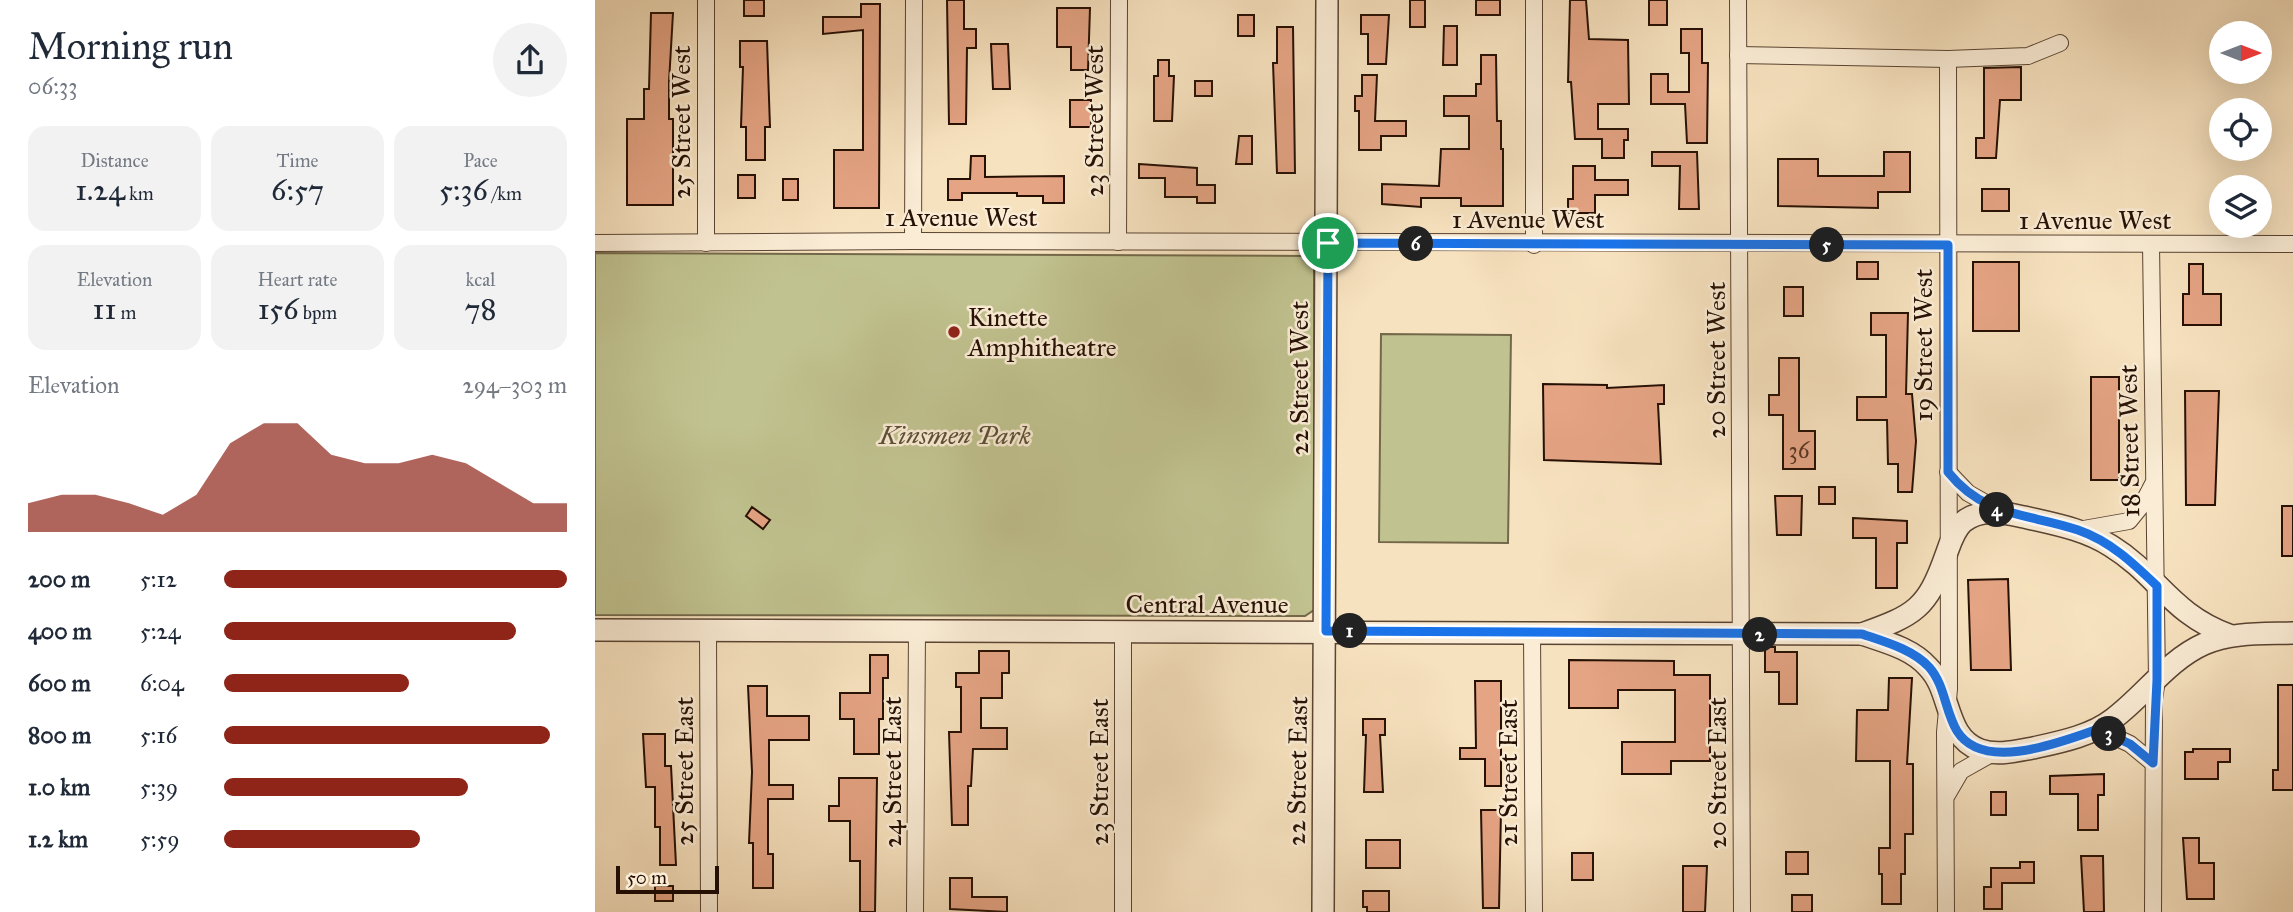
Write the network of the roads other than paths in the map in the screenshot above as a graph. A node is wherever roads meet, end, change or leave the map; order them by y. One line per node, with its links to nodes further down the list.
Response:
1 (706, 0): 13 (street, 25 Street West)
2 (913, 0): 10 (street)
3 (1119, 0): 11 (street, 23 Street West)
4 (1327, 0): 14 (street, 22 Street West)
5 (1534, 0): 15 (street)
6 (1738, 0): 8 (street, 20 Street West)
7 (2060, 43): 9 (street)
8 (1738, 55): 9 (street); 18 (street, 20 Street West)
9 (1948, 59): 19 (street, 19 Street West)
10 (913, 241): 11 (street, 1 Avenue West); 13 (street, 1 Avenue West)
11 (1118, 242): 14 (street, 1 Avenue West)
12 (595, 243): 13 (street, 1 Avenue West)
13 (706, 243)
14 (1328, 243): 15 (street, 1 Avenue West); 28 (street, 22 Street West)
15 (1534, 244): 18 (street, 1 Avenue West)
16 (2151, 244): 17 (street, 1 Avenue West); 19 (street, 1 Avenue West); 21 (street, 18 Street West)
17 (2293, 244)
18 (1740, 245): 19 (street, 1 Avenue West); 34 (street, 20 Street West)
19 (1948, 245): 20 (street, 19 Street West)
20 (1948, 472): 22 (street); 24 (street, 19 Street West)
21 (2154, 482): 23 (street); 25 (street, 18 Street West)
22 (2002, 512): 23 (street, Central Avenue); 24 (street, Central Avenue)
23 (2078, 530): 25 (street, Central Avenue)
24 (1949, 548): 33 (street, Central Avenue); 37 (street)
25 (2157, 586): 35 (street, Central Avenue); 36 (street, 18 Street West)
26 (595, 630): 27 (street, Central Avenue)
27 (708, 631): 29 (street, Central Avenue); 42 (street, 25 Street East)
28 (1326, 631): 30 (street, Central Avenue); 32 (street, Central Avenue); 45 (street, 22 Street East)
29 (917, 632): 30 (street, Central Avenue); 43 (street, 24 Street East)
30 (1123, 632): 44 (street, 23 Street East)
31 (2293, 633): 35 (street, Central Avenue)
32 (1532, 634): 34 (street, Central Avenue); 46 (street, 21 Street East)
33 (1862, 634): 34 (street, Central Avenue); 37 (street, Central Avenue)
34 (1742, 635): 47 (street, 20 Street East)
35 (2229, 635): 36 (street, Central Avenue)
36 (2157, 680): 38 (street, Central Avenue); 40 (street, 18 Street West)
37 (1948, 710): 39 (street, Central Avenue); 41 (street)
38 (2098, 729): 39 (street, Central Avenue); 40 (street)
39 (1993, 753): 41 (street)
40 (2153, 763): 49 (street, 18 Street West)
41 (1946, 798): 48 (street)
42 (709, 912)
43 (915, 912)
44 (1123, 912)
45 (1324, 912)
46 (1534, 912)
47 (1742, 912)
48 (1946, 912)
49 (2153, 912)

